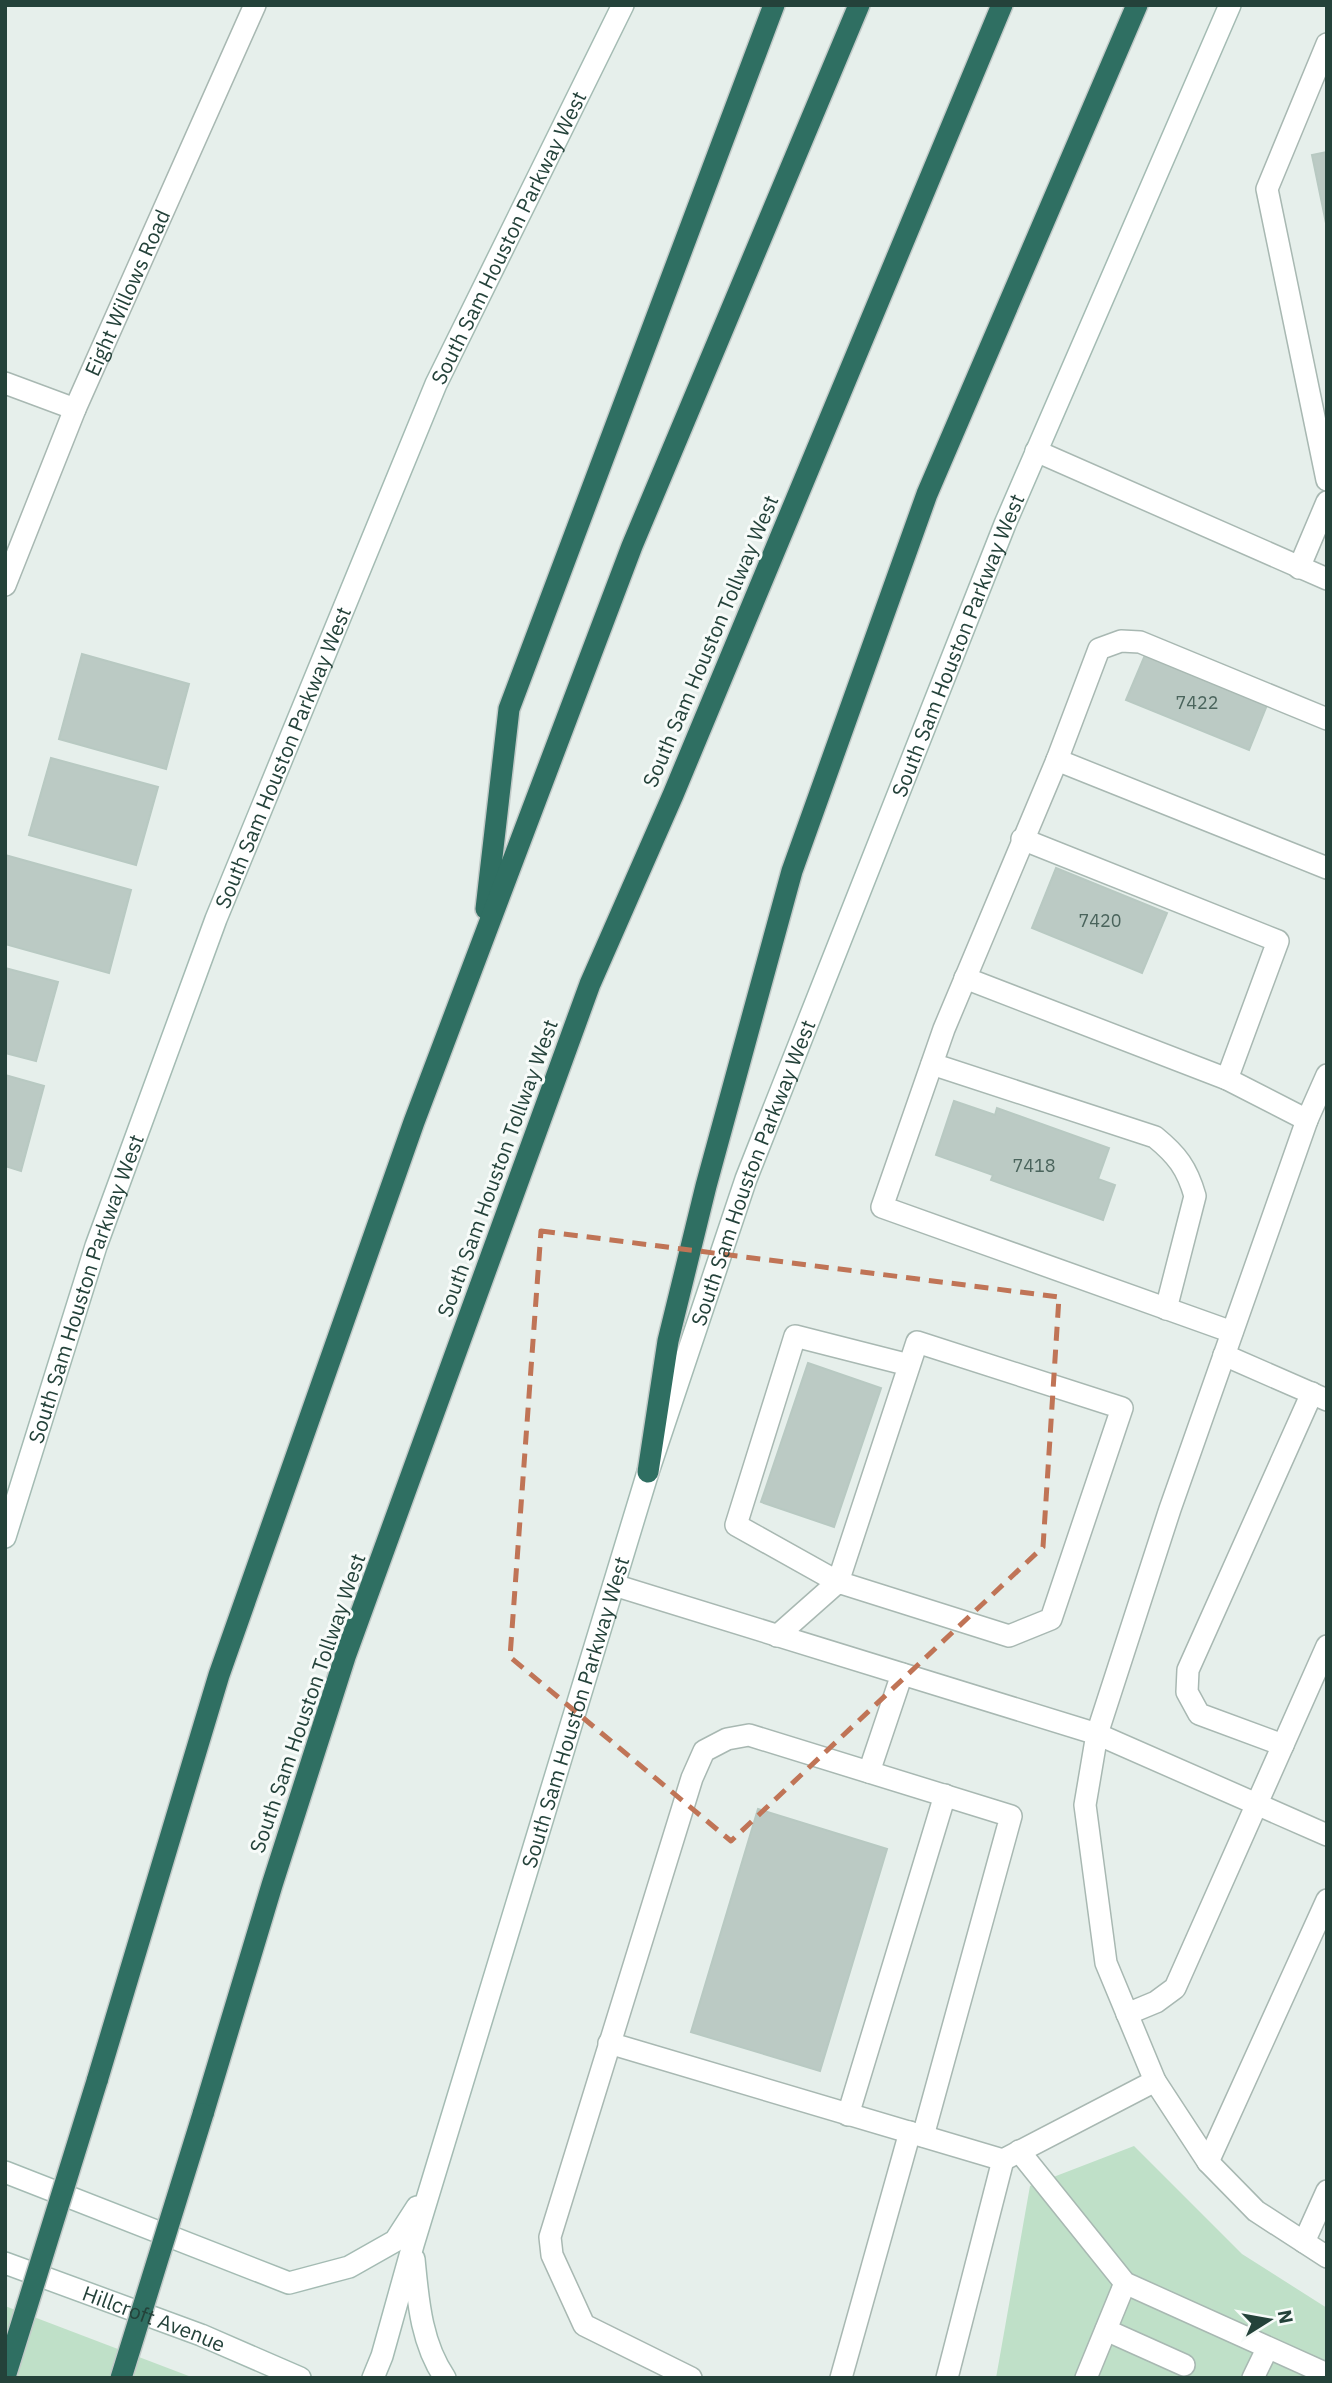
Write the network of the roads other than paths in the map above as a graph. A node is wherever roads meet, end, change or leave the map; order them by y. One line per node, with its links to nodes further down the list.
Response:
1 (255, 5): 10 (main road, Eight Willows Road)
2 (623, 5): 33 (main road, South Sam Houston Parkway West)
3 (774, 5): 21 (highway)
4 (859, 5): 21 (highway)
5 (1002, 5): 66 (highway, South Sam Houston Tollway West, bridge)
6 (1136, 5): 32 (highway)
7 (1230, 5): 11 (main road, South Sam Houston Parkway West)
8 (1327, 44): 12 (main road)
9 (5, 383): 10 (main road)
10 (75, 409): 16 (main road, Eight Willows Road)
11 (1036, 451): 14 (main road); 32 (main road, South Sam Houston Parkway West)
12 (1327, 480)
13 (1327, 502): 14 (main road)
14 (1298, 568): 15 (main road)
15 (1327, 579)
16 (5, 585)
17 (1327, 719): 18 (main road)
18 (1057, 760): 19 (main road); 20 (main road)
19 (1022, 839): 22 (main road); 25 (main road)
20 (1327, 868)
21 (482, 942): 65 (highway, bridge)
22 (965, 978): 23 (main road); 25 (main road)
23 (932, 1064): 27 (main road); 27 (main road)
24 (1327, 1074): 26 (main road)
25 (1227, 1079): 26 (main road)
26 (1307, 1120): 28 (main road)
27 (1166, 1309): 28 (main road)
28 (1232, 1332): 29 (main road)
29 (1224, 1355): 31 (main road); 39 (main road)
30 (909, 1365): 34 (main road); 34 (main road); 34 (main road)
31 (1319, 1396): 40 (main road)
32 (648, 1472): 35 (main road, South Sam Houston Parkway West)
33 (5, 1537)
34 (838, 1582): 36 (main road)
35 (614, 1585): 36 (main road); 54 (main road, South Sam Houston Parkway West)
36 (777, 1636): 38 (main road)
37 (1327, 1646): 40 (main road)
38 (902, 1674): 39 (main road); 41 (main road)
39 (1097, 1734): 43 (main road); 46 (main road)
40 (1283, 1745): 43 (main road)
41 (869, 1772): 42 (main road); 47 (main road)
42 (945, 1796): 49 (main road); 50 (main road)
43 (1257, 1804): 44 (main road); 46 (main road)
44 (1327, 1835)
45 (1327, 1900): 52 (main road)
46 (1127, 2014): 48 (main road)
47 (609, 2043): 49 (main road); 70 (main road)
48 (1155, 2081): 51 (main road); 52 (main road)
49 (849, 2115): 50 (main road)
50 (917, 2134): 51 (main road); 71 (main road)
51 (1011, 2156): 60 (main road); 72 (main road)
52 (1208, 2162): 56 (main road)
53 (5, 2172): 54 (main road)
54 (430, 2188): 57 (main road, South Sam Houston Parkway West)
55 (1327, 2191): 56 (main road)
56 (1304, 2242): 58 (main road)
57 (412, 2245): 68 (main road, South Sam Houston Parkway West); 69 (main road)
58 (1327, 2257)
59 (5, 2263): 67 (main road, Hillcroft Avenue)
60 (1125, 2283): 61 (main road); 62 (main road)
61 (1106, 2330): 63 (main road); 73 (main road)
62 (1267, 2349): 64 (main road); 74 (main road)
63 (1184, 2365)
64 (1327, 2374)
65 (5, 2377)
66 (121, 2378)
67 (300, 2378)
68 (373, 2378)
69 (445, 2378)
70 (691, 2378)
71 (841, 2378)
72 (947, 2378)
73 (1086, 2378)
74 (1253, 2378)

